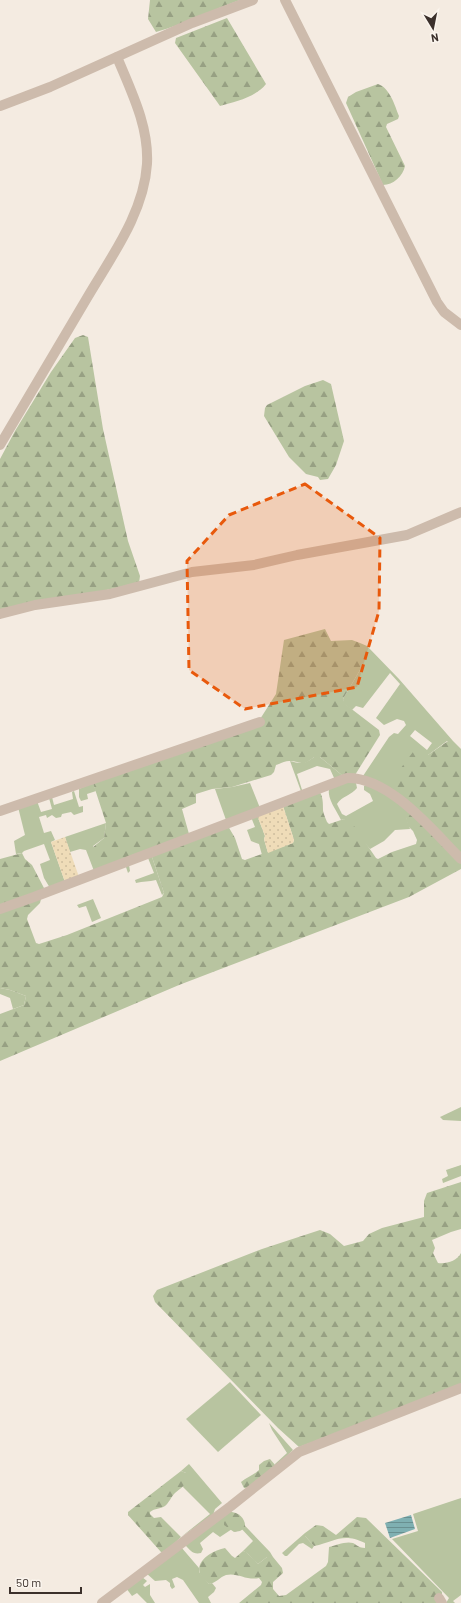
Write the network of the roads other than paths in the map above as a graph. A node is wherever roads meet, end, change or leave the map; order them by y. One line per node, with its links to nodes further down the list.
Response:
1 (253, 0): 3 (street)
2 (285, 0): 5 (street)
3 (117, 57): 4 (street); 6 (street)
4 (0, 106)
5 (461, 325)
6 (0, 445)
7 (461, 512): 8 (street)
8 (0, 614)
9 (260, 722): 10 (street)
10 (0, 811)
11 (461, 859): 12 (street)
12 (0, 909)
13 (461, 1388): 14 (street)
14 (102, 1603)

